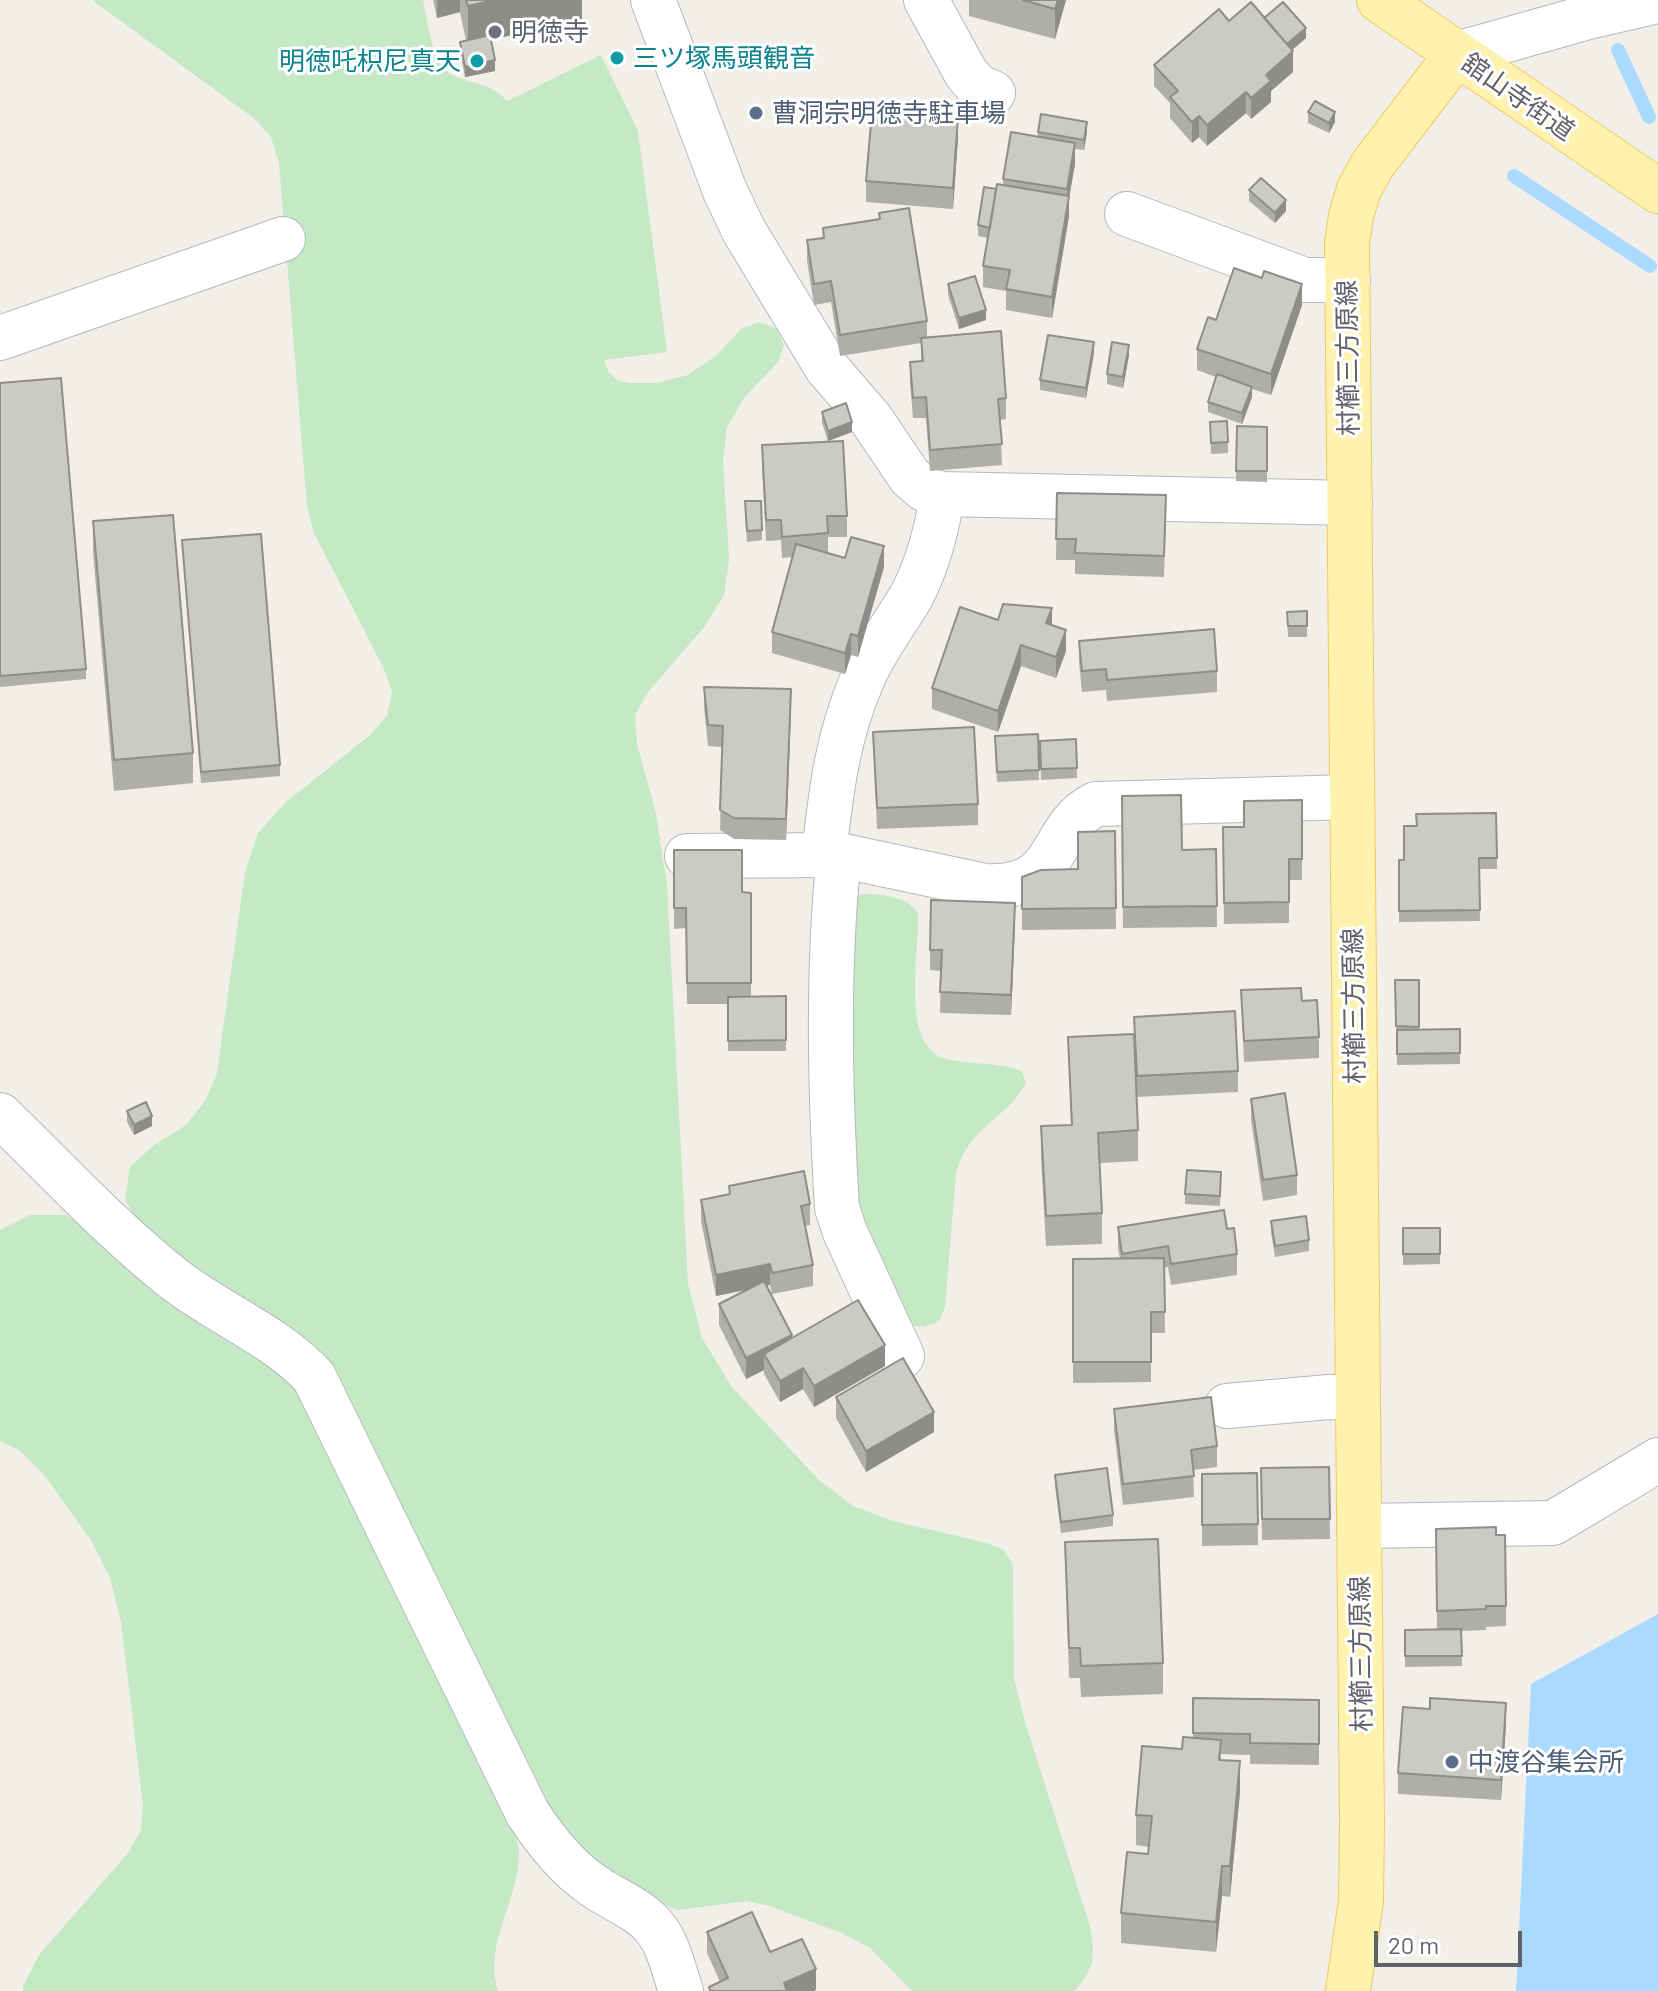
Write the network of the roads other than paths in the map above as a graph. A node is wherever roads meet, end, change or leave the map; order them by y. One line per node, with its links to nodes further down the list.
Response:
1 (653, 0): 12 (street)
2 (926, 0): 6 (street)
3 (1379, 0): 5 (main road, 舘山寺街道)
4 (1658, 1): 5 (street)
5 (1457, 54): 7 (main road, 舘山寺街道); 10 (main road, 村櫛三方原線)
6 (993, 93)
7 (1658, 191)
8 (1127, 214): 10 (street)
9 (283, 239): 11 (street)
10 (1348, 280): 13 (main road, 村櫛三方原線)
11 (0, 338)
12 (942, 494): 13 (street); 15 (street)
13 (1350, 503): 14 (main road, 村櫛三方原線)
14 (1352, 797): 15 (street); 19 (main road, 村櫛三方原線)
15 (831, 854): 16 (street); 18 (street)
16 (687, 856)
17 (0, 1115): 23 (street)
18 (902, 1356)
19 (1358, 1398): 20 (street); 22 (main road, 村櫛三方原線)
20 (1227, 1406)
21 (1658, 1460): 22 (street)
22 (1360, 1526): 24 (main road, 村櫛三方原線)
23 (681, 1991)
24 (1348, 1991)

